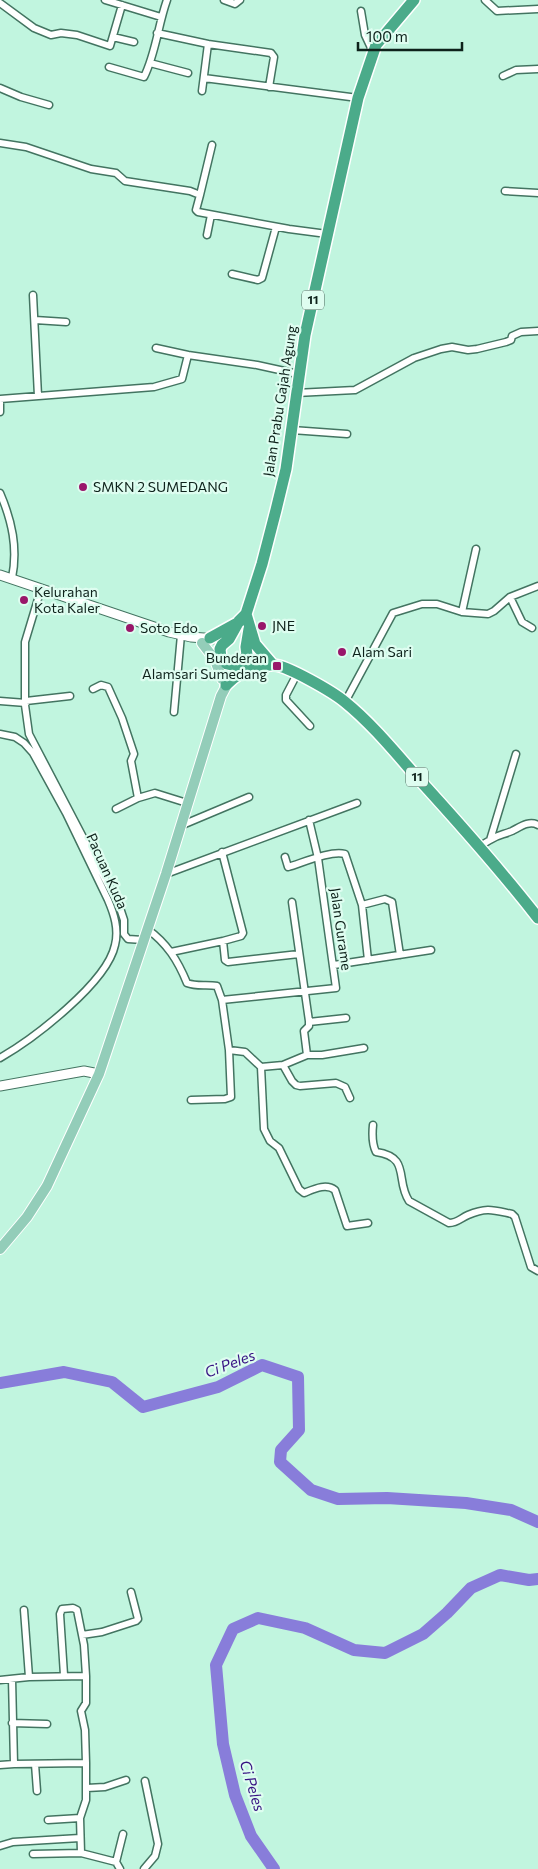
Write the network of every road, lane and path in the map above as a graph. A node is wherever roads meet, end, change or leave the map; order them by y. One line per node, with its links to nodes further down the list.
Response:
1 (105, 0): 8 (street)
2 (167, 0): 11 (street)
3 (224, 0): 4 (street)
4 (240, 0)
5 (414, 0): 16 (highway, Jalan Prabu Gajah Agung / 11)
6 (485, 0): 9 (street)
7 (0, 3): 13 (street)
8 (122, 5): 11 (street); 13 (street)
9 (538, 9)
10 (361, 10): 16 (street)
11 (161, 17): 12 (street)
12 (157, 33): 15 (street); 17 (street)
13 (113, 37): 14 (street)
14 (134, 42)
15 (208, 44): 22 (street); 23 (street)
16 (373, 52): 26 (highway, Jalan Prabu Gajah Agung / 11)
17 (150, 63): 18 (street); 20 (street)
18 (109, 67)
19 (538, 69): 21 (street)
20 (188, 73)
21 (503, 76)
22 (204, 78): 23 (street); 25 (street)
23 (268, 86): 26 (street)
24 (0, 88): 27 (street)
25 (202, 91)
26 (358, 98): 35 (highway, Jalan Prabu Gajah Agung / 11)
27 (49, 105)
28 (0, 143): 32 (street)
29 (212, 145): 32 (street)
30 (505, 191): 31 (street)
31 (538, 192)
32 (200, 195): 33 (street)
33 (211, 215): 34 (street); 36 (street)
34 (276, 227): 35 (street); 37 (street)
35 (327, 234): 44 (highway, Jalan Prabu Gajah Agung / 11)
36 (207, 235)
37 (232, 274)
38 (33, 295): 39 (street)
39 (35, 320): 40 (street); 46 (street)
40 (66, 322)
41 (538, 331): 45 (street)
42 (156, 348): 43 (street)
43 (188, 355): 44 (street); 46 (street)
44 (298, 374): 45 (highway, Jalan Prabu Gajah Agung / 11)
45 (296, 393): 49 (highway, Jalan Prabu Gajah Agung / 11)
46 (38, 396): 47 (street)
47 (0, 399): 48 (street)
48 (0, 412)
49 (292, 430): 50 (street); 59 (highway, Jalan Prabu Gajah Agung / 11)
50 (347, 434)
51 (0, 492): 54 (street)
52 (476, 549): 58 (street)
53 (0, 575): 54 (main road)
54 (12, 578): 56 (main road)
55 (538, 586): 57 (street)
56 (41, 589): 61 (main road); 73 (street)
57 (510, 596): 58 (street); 60 (street)
58 (462, 612): 74 (street)
59 (245, 620): 62 (highway); 63 (highway, 11); 64 (highway, 11); 66 (highway)
60 (532, 628)
61 (181, 634): 62 (main road); 75 (street)
62 (206, 640): 63 (main road); 65 (main road); 69 (main road)
63 (229, 640): 64 (highway, 11); 65 (highway, 11)
64 (246, 647): 66 (highway, 11); 67 (highway, 11)
65 (221, 658): 67 (highway, 11); 69 (main road)
66 (267, 663): 67 (highway, 11); 68 (highway, 11); 69 (highway)
67 (240, 664): 69 (main road)
68 (297, 674): 74 (highway, 11); 76 (street)
69 (224, 682): 81 (main road)
70 (94, 689): 80 (street)
71 (70, 696): 73 (street)
72 (0, 701): 73 (street)
73 (26, 702): 96 (street)
74 (345, 702): 87 (highway, 11)
75 (174, 712)
76 (310, 726)
77 (0, 734): 111 (street, Pacuan Kuda)
78 (516, 754): 87 (street)
79 (249, 797): 86 (street)
80 (138, 798): 81 (street); 83 (street)
81 (187, 803): 86 (main road)
82 (357, 803): 84 (street)
83 (116, 809)
84 (309, 820): 88 (street); 90 (street, Jalan Gurame)
85 (538, 825): 87 (street)
86 (180, 826): 91 (main road)
87 (485, 843): 94 (highway, 11)
88 (222, 852): 91 (street); 97 (street)
89 (285, 856): 90 (street)
90 (318, 858): 93 (street); 103 (street, Jalan Gurame)
91 (166, 874): 95 (main road)
92 (292, 902): 100 (street)
93 (362, 905): 101 (street); 102 (street)
94 (538, 918)
95 (147, 929): 96 (main road); 99 (street)
96 (143, 940): 114 (main road)
97 (223, 941): 99 (street); 100 (street)
98 (431, 950): 101 (street)
99 (171, 952): 105 (street)
100 (299, 954): 104 (street)
101 (400, 955): 102 (street)
102 (368, 960): 103 (street)
103 (334, 965): 104 (street, Jalan Gurame)
104 (305, 990): 105 (street, Jalan Gurame); 107 (street)
105 (222, 1000): 109 (street)
106 (346, 1018): 107 (street)
107 (309, 1022): 110 (street)
108 (364, 1048): 110 (street)
109 (229, 1050): 113 (street); 117 (street)
110 (307, 1055): 112 (street)
111 (0, 1058)
112 (283, 1065): 113 (street); 116 (street)
113 (261, 1067): 119 (street)
114 (99, 1074): 115 (main road); 120 (main road)
115 (0, 1086)
116 (350, 1098)
117 (191, 1100)
118 (373, 1126): 121 (street)
119 (368, 1223)
120 (0, 1249)
121 (538, 1271)
122 (131, 1592): 124 (street)
123 (24, 1610): 127 (street)
124 (82, 1635): 125 (street); 126 (street)
125 (64, 1676): 126 (street); 127 (street)
126 (86, 1676): 132 (street)
127 (29, 1677): 128 (street)
128 (12, 1679): 129 (street); 130 (street)
129 (0, 1680)
130 (12, 1724): 131 (street); 133 (street)
131 (47, 1724)
132 (86, 1763): 134 (street); 138 (street)
133 (14, 1764): 134 (street); 135 (street)
134 (35, 1764): 139 (street)
135 (0, 1765)
136 (126, 1780): 138 (street)
137 (145, 1781): 149 (street)
138 (87, 1788): 140 (street)
139 (37, 1791)
140 (80, 1818): 141 (street); 143 (street)
141 (48, 1820)
142 (123, 1834): 147 (street)
143 (80, 1838): 144 (street); 145 (street)
144 (0, 1846)
145 (81, 1853): 146 (street); 147 (street)
146 (33, 1854)
147 (116, 1862): 148 (street)
148 (120, 1869)
149 (144, 1869)

